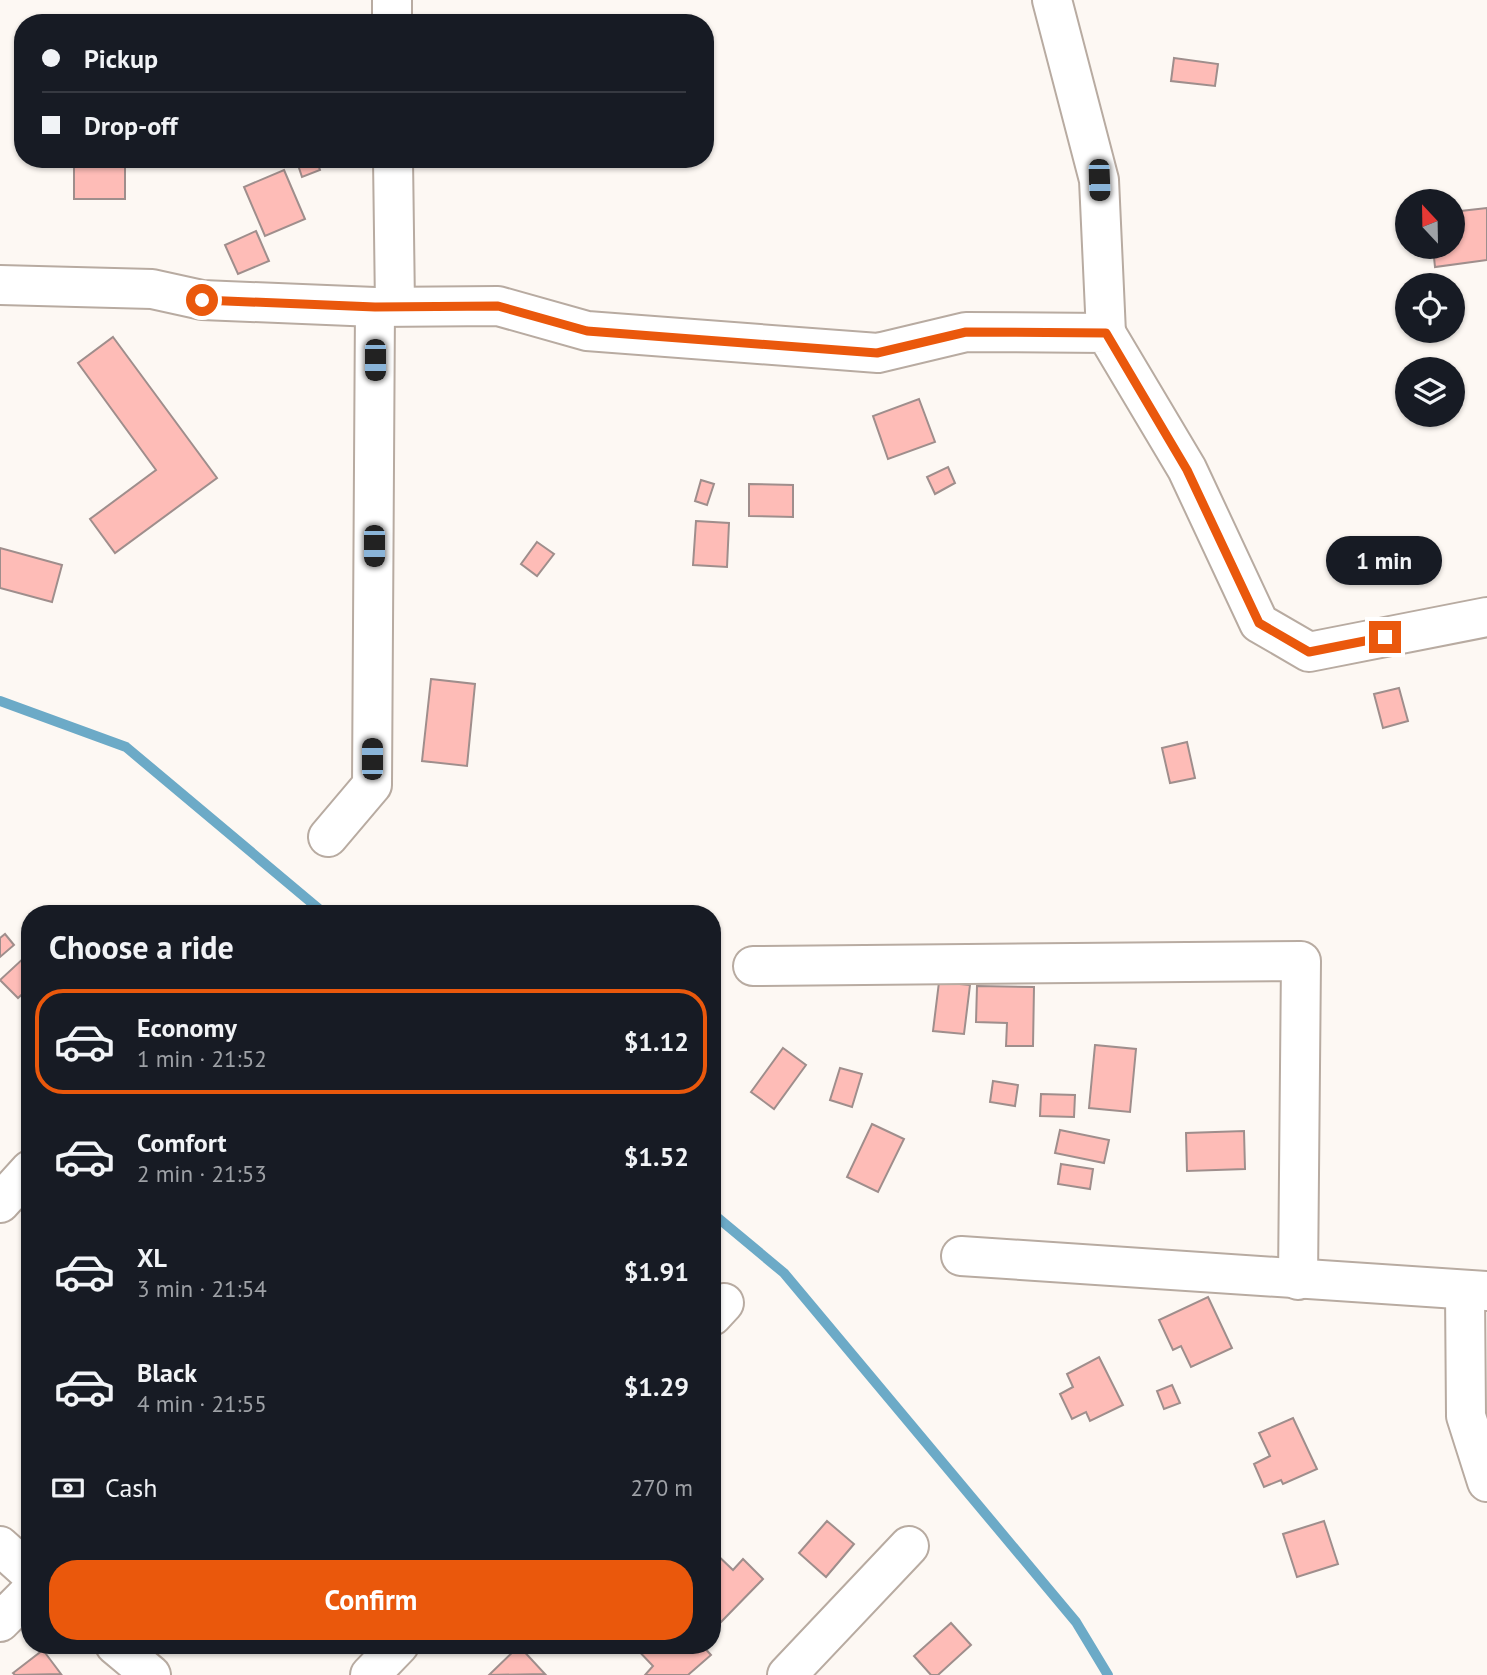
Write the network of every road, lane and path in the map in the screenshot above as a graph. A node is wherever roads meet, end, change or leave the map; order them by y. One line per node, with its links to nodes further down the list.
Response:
1 (1052, 0): 5 (street)
2 (393, 168): 4 (street)
3 (0, 285): 4 (street)
4 (385, 306): 5 (street); 7 (street)
5 (1106, 333): 6 (street)
6 (1487, 617)
7 (328, 837)
8 (752, 966): 12 (street)
9 (21, 1180): 10 (street)
10 (0, 1203)
11 (961, 1256): 12 (street)
12 (1298, 1280): 13 (street)
13 (1476, 1292): 14 (street)
14 (1487, 1482)
15 (0, 1546): 17 (street)
16 (909, 1546): 24 (street)
17 (21, 1565)
18 (21, 1601): 19 (street)
19 (0, 1622)
20 (126, 1654): 22 (street)
21 (390, 1654): 23 (street)
22 (151, 1675)
23 (370, 1675)
24 (787, 1675)

